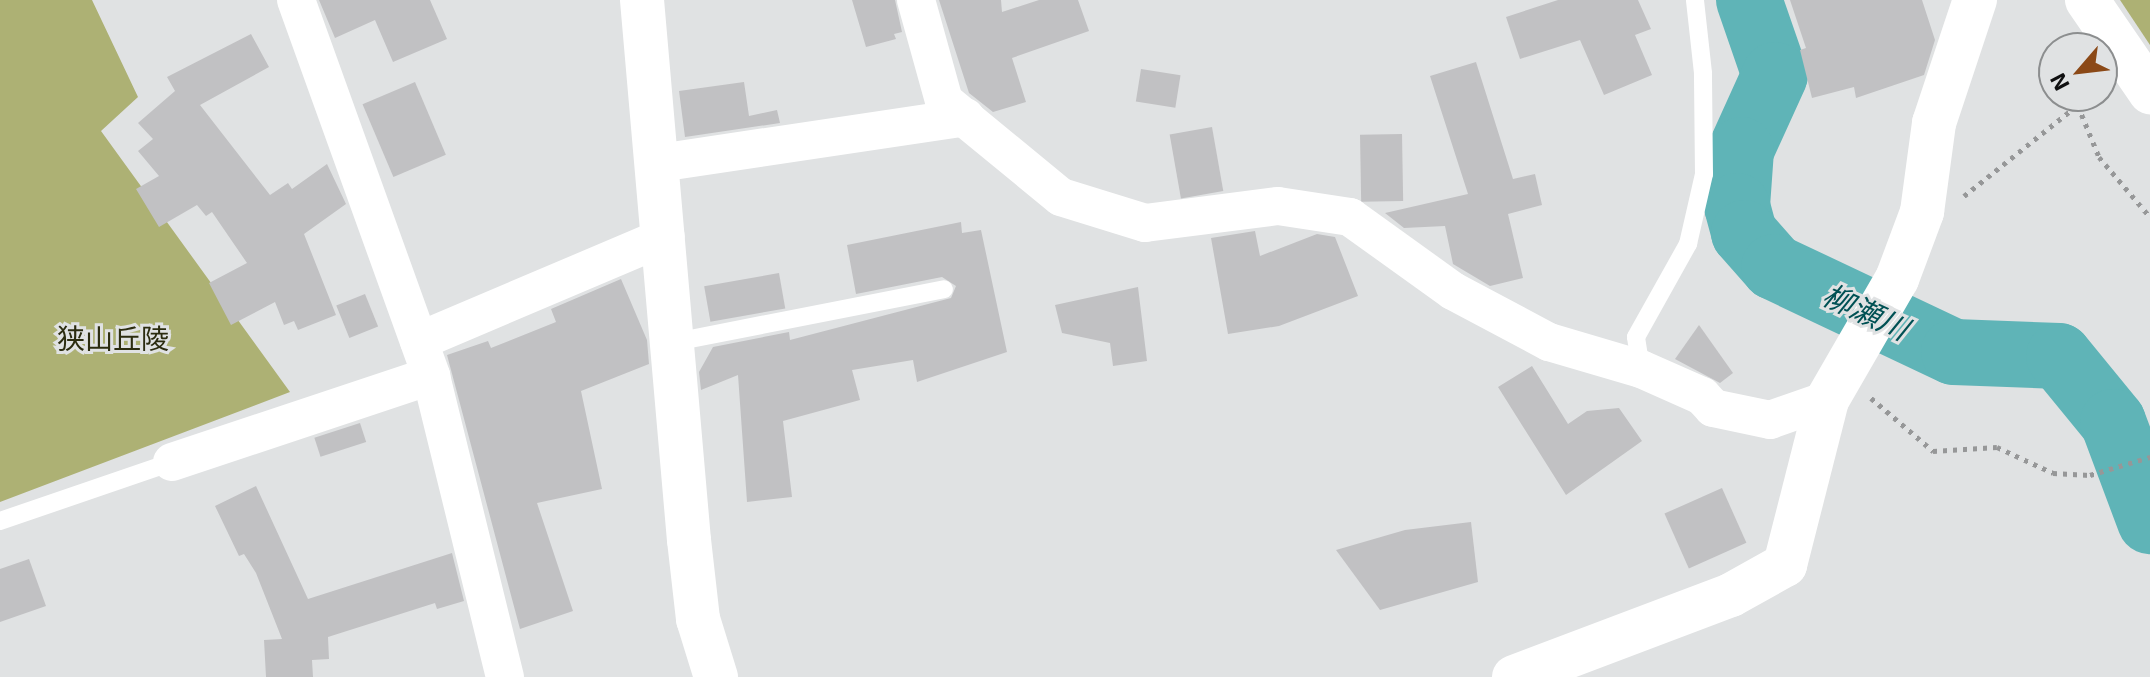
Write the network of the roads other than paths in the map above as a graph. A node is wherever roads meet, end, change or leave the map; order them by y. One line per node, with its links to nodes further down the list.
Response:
1 (296, 0): 13 (street)
2 (642, 0): 9 (street)
3 (916, 0): 8 (street)
4 (1695, 0): 14 (lane)
5 (1975, 0): 15 (street)
6 (2087, 0): 7 (street)
7 (2150, 92)
8 (966, 117): 9 (street); 14 (street)
9 (659, 163): 10 (street)
10 (666, 236): 12 (street); 13 (street)
11 (944, 289): 12 (lane)
12 (675, 342): 19 (street)
13 (425, 358): 16 (street); 18 (street)
14 (1641, 369): 15 (street)
15 (1842, 374): 20 (street)
16 (172, 462): 17 (lane)
17 (0, 521)
18 (505, 677)
19 (716, 677)
20 (1514, 677)

